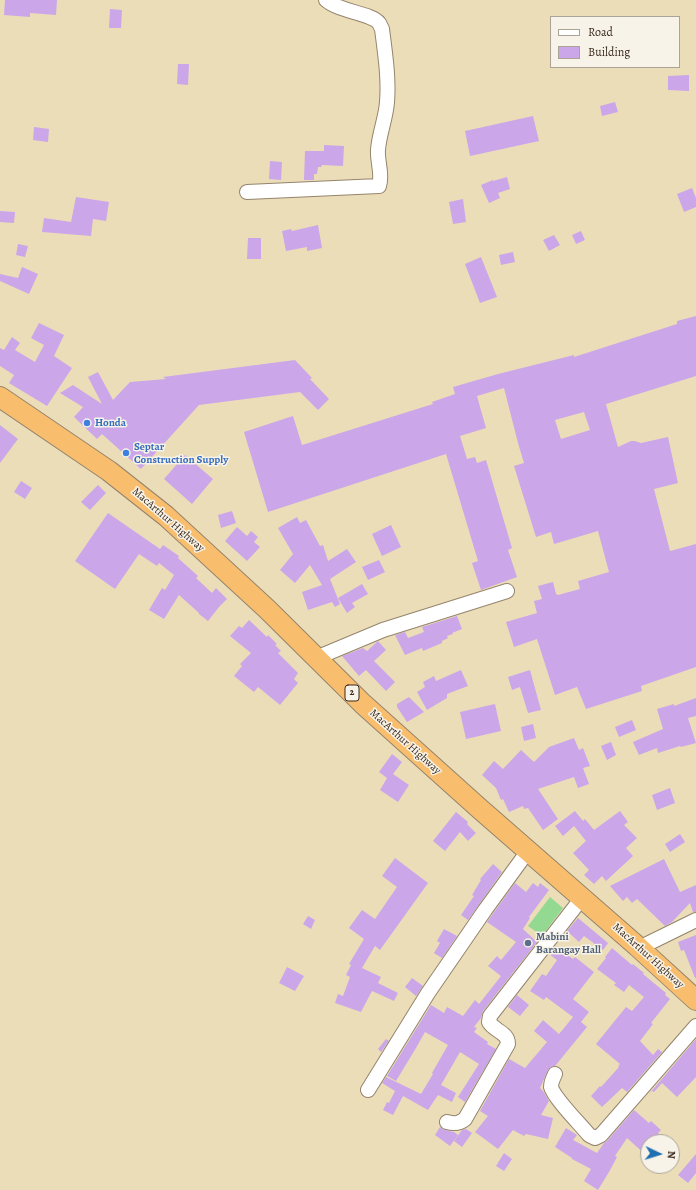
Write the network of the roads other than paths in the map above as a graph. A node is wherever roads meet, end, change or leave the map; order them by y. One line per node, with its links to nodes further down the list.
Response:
1 (326, 0): 2 (street)
2 (247, 192)
3 (0, 397): 5 (highway, MacArthur Highway / 2)
4 (507, 591): 5 (street)
5 (316, 658): 6 (highway, MacArthur Highway / 2)
6 (528, 851): 7 (highway, MacArthur Highway / 2); 13 (street)
7 (582, 898): 9 (highway, MacArthur Highway / 2); 14 (street)
8 (696, 920): 9 (street)
9 (639, 948): 10 (highway, MacArthur Highway / 2)
10 (692, 991)
11 (696, 1026): 12 (street)
12 (555, 1074)
13 (368, 1090)
14 (447, 1122)

